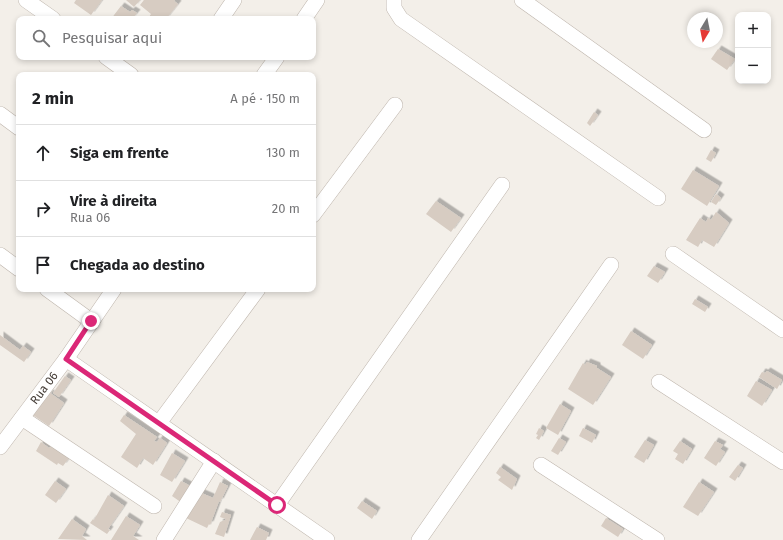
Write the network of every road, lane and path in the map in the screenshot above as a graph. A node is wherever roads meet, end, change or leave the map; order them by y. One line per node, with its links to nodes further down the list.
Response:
1 (26, 0): 6 (street)
2 (394, 0): 18 (street)
3 (522, 0): 16 (street)
4 (231, 1): 7 (street)
5 (312, 2): 8 (street)
6 (49, 16)
7 (223, 16)
8 (305, 16)
9 (110, 60): 11 (street)
10 (275, 60): 12 (street)
11 (127, 72)
12 (266, 72)
13 (395, 105): 19 (street)
14 (0, 114): 15 (street)
15 (16, 126)
16 (704, 130)
17 (502, 185): 37 (street)
18 (658, 198)
19 (316, 211)
20 (673, 254): 28 (street)
21 (0, 255): 23 (street)
22 (611, 265): 41 (street)
23 (16, 267)
24 (51, 292): 27 (street)
25 (112, 292): 27 (street, Rua 06)
26 (256, 292): 32 (street)
27 (91, 321): 29 (street, Rua 06)
28 (783, 330)
29 (66, 359): 31 (street, Rua 06); 32 (street)
30 (659, 382): 35 (street)
31 (22, 418): 33 (street, Rua 06); 38 (street)
32 (159, 424): 34 (street)
33 (0, 447)
34 (214, 461): 37 (street); 39 (street)
35 (783, 462)
36 (541, 465): 42 (street)
37 (277, 505): 40 (street)
38 (154, 506)
39 (164, 540)
40 (327, 540)
41 (419, 540)
42 (657, 540)

